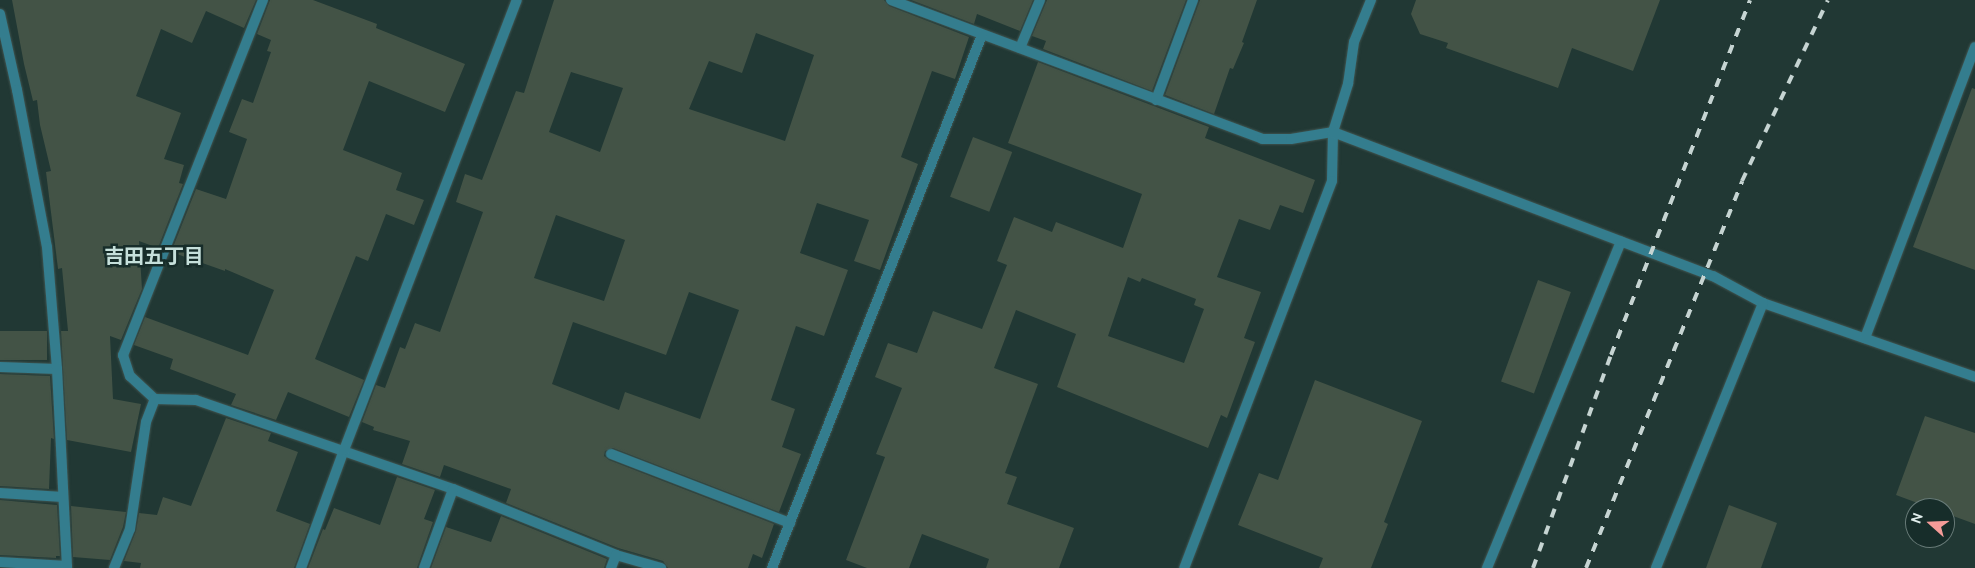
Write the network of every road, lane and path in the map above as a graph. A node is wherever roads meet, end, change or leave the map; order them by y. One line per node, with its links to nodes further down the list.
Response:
1 (263, 0): 19 (street)
2 (518, 0): 20 (street)
3 (892, 0): 8 (street)
4 (1040, 0): 10 (street)
5 (1193, 0): 11 (street)
6 (1371, 0): 12 (street)
7 (0, 14): 17 (street)
8 (982, 35): 10 (street); 25 (street)
9 (1975, 47): 15 (street)
10 (1020, 48): 11 (street)
11 (1156, 100): 12 (street)
12 (1333, 132): 13 (street); 35 (street)
13 (1622, 241): 14 (street); 36 (street)
14 (1763, 302): 15 (street); 37 (street)
15 (1865, 338): 18 (street)
16 (0, 368): 17 (street)
17 (57, 369): 24 (street)
18 (1975, 377)
19 (154, 399): 20 (street); 29 (street)
20 (344, 450): 22 (street); 30 (street)
21 (611, 454): 25 (street)
22 (453, 489): 26 (street); 31 (street)
23 (0, 493): 24 (street)
24 (63, 497): 28 (street)
25 (790, 523): 34 (street)
26 (616, 555): 32 (street); 33 (street)
27 (0, 562): 28 (street)
28 (67, 567)
29 (114, 568)
30 (301, 568)
31 (424, 568)
32 (611, 568)
33 (661, 568)
34 (772, 568)
35 (1184, 568)
36 (1488, 568)
37 (1656, 568)

